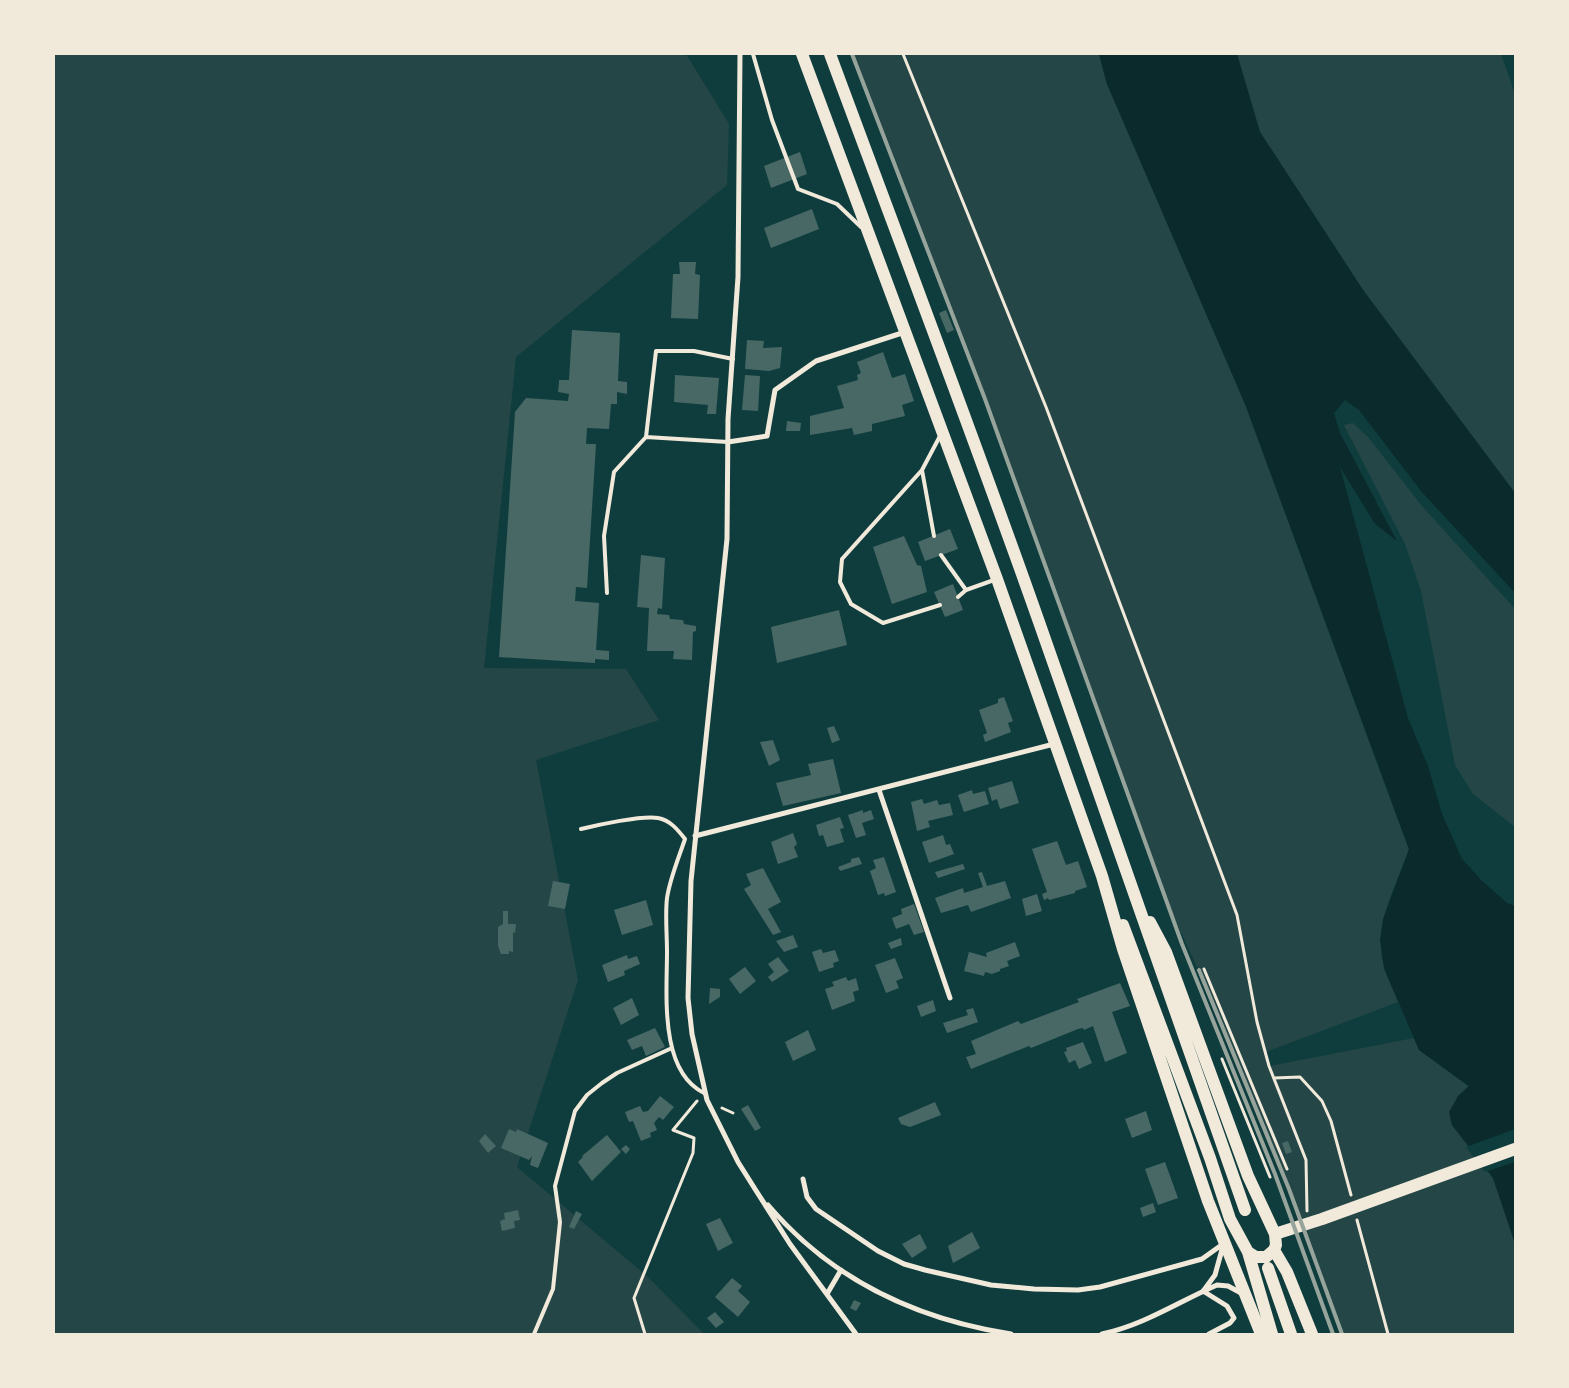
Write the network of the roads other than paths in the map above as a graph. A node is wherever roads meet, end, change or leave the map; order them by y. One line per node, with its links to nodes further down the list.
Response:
1 (740, 54): 7 (street)
2 (753, 54): 5 (lane)
3 (802, 54): 5 (main road)
4 (830, 54): 25 (main road)
5 (870, 235): 6 (main road)
6 (906, 331): 8 (main road); 10 (street)
7 (734, 359): 9 (lane); 10 (street)
8 (942, 432): 11 (lane); 14 (main road)
9 (646, 437): 10 (lane); 16 (lane)
10 (728, 442): 22 (street)
11 (922, 470): 12 (lane); 18 (lane)
12 (934, 536)
13 (941, 555): 15 (lane)
14 (997, 580): 15 (lane); 19 (main road)
15 (966, 590): 17 (lane)
16 (607, 593)
17 (958, 597)
18 (940, 605)
19 (1055, 744): 20 (street); 24 (main road)
20 (879, 790): 22 (street); 26 (street)
21 (581, 829): 23 (lane)
22 (696, 836): 23 (lane); 28 (street)
23 (685, 839): 27 (lane)
24 (1102, 876): 34 (main road); 36 (main road)
25 (1137, 898): 32 (main road); 33 (main road)
26 (950, 998)
27 (672, 1048): 28 (lane); 42 (lane)
28 (704, 1093): 31 (street)
29 (1515, 1149): 33 (main road)
30 (803, 1179): 34 (street)
31 (755, 1189): 38 (street); 40 (street)
32 (1246, 1210)
33 (1275, 1234): 35 (main road)
34 (1223, 1243): 36 (main road); 39 (street); 41 (main road)
35 (1274, 1250): 36 (main road); 50 (main road)
36 (1247, 1251): 48 (main road)
37 (1268, 1268): 49 (main road)
38 (841, 1270): 40 (street); 44 (street)
39 (1203, 1291): 41 (street); 45 (street); 46 (street)
40 (827, 1294): 43 (street)
41 (1246, 1296): 47 (main road)
42 (534, 1334)
43 (856, 1334)
44 (1011, 1334)
45 (1102, 1334)
46 (1209, 1334)
47 (1261, 1334)
48 (1272, 1334)
49 (1291, 1334)
50 (1312, 1334)

